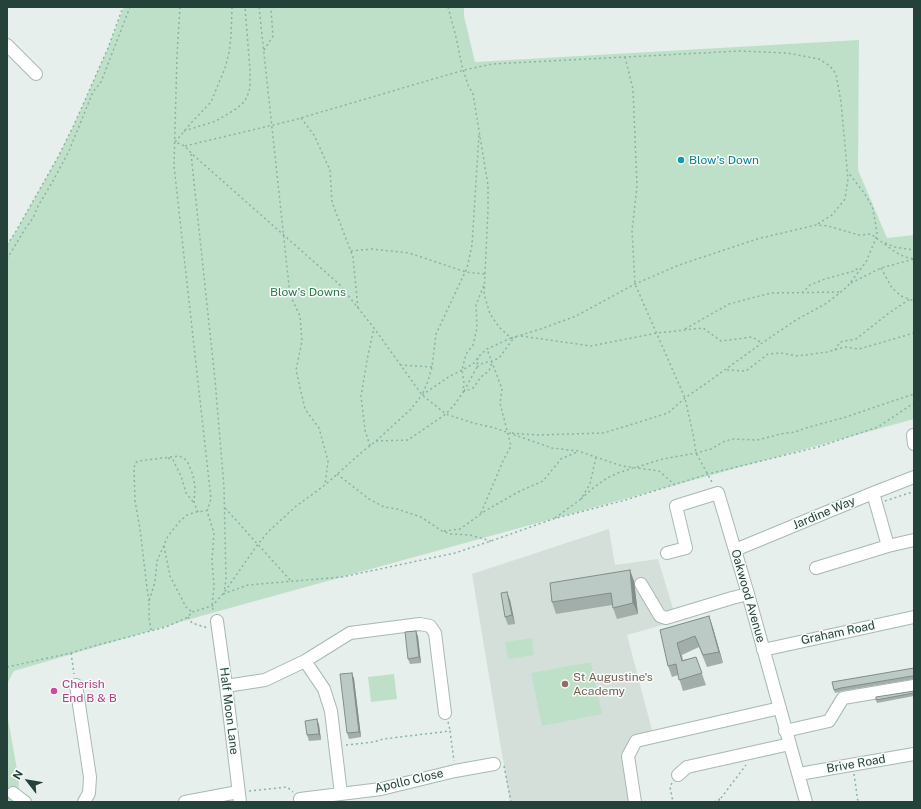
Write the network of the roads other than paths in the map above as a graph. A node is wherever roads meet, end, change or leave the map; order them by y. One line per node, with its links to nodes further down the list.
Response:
1 (7, 45): 2 (street)
2 (36, 74)
3 (914, 477): 4 (street, Jardine Way)
4 (874, 499): 6 (street); 7 (street, Jardine Way)
5 (914, 540): 6 (street)
6 (888, 546): 9 (street)
7 (735, 550): 8 (street, Oakwood Avenue); 11 (street, Oakwood Avenue)
8 (667, 553)
9 (816, 568)
10 (641, 584): 11 (street)
11 (748, 594): 14 (street, Oakwood Avenue)
12 (914, 617): 14 (street, Graham Road)
13 (217, 624): 17 (street, Half Moon Lane)
14 (763, 650): 19 (street, Oakwood Avenue)
15 (305, 661): 17 (street); 20 (street); 28 (street)
16 (75, 680): 32 (street)
17 (226, 686): 29 (street, Half Moon Lane)
18 (914, 686): 21 (street)
19 (780, 708): 21 (street, Oakwood Avenue); 34 (street)
20 (445, 713)
21 (786, 731): 22 (street, Oakwood Avenue)
22 (790, 744): 25 (street, Oakwood Avenue); 26 (street)
23 (914, 754): 25 (street, Brive Road)
24 (494, 764): 28 (street, Apollo Close)
25 (799, 774): 35 (street, Oakwood Avenue)
26 (678, 775)
27 (13, 793): 31 (street)
28 (340, 794): 30 (street, Apollo Close)
29 (239, 796): 33 (street)
30 (300, 799)
31 (25, 802)
32 (84, 802)
33 (185, 802)
34 (635, 802)
35 (806, 802)

